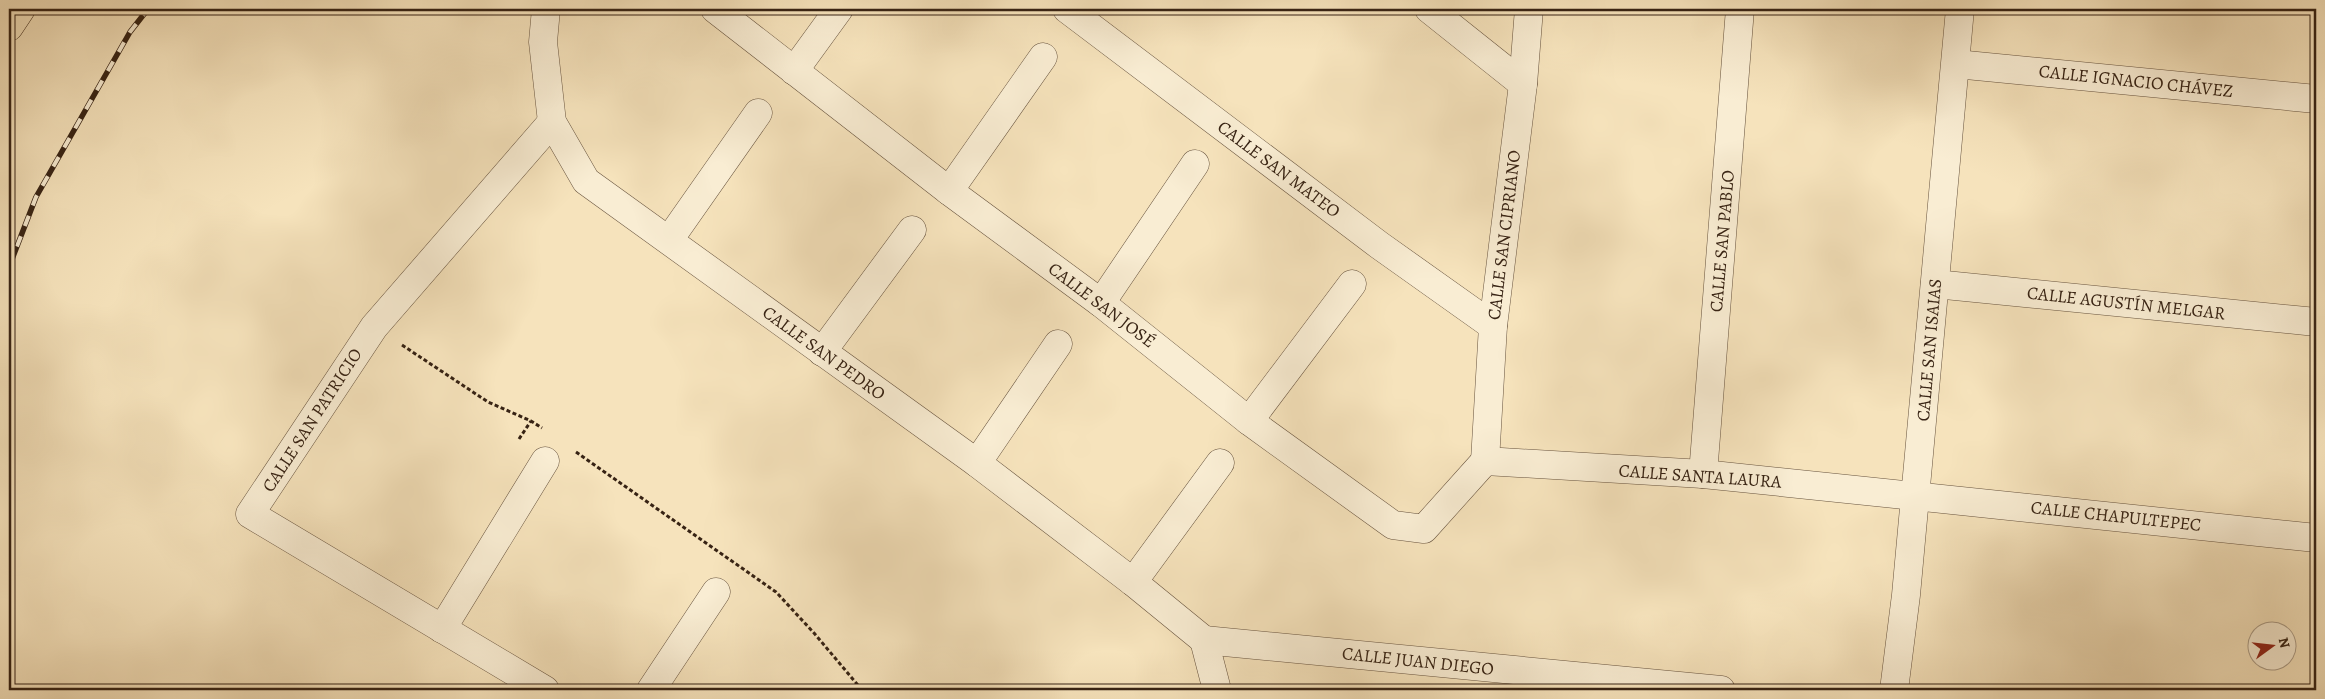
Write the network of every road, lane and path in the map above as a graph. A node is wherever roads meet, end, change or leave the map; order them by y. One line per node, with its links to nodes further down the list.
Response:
1 (20, 9): 10 (main road)
2 (546, 9): 17 (street, CALLE SAN PEDRO)
3 (715, 9): 13 (street, CALLE SAN JOSÉ)
4 (839, 9): 13 (street)
5 (1067, 9): 26 (street, CALLE SAN MATEO)
6 (1429, 9): 14 (street)
7 (1529, 9): 14 (street, CALLE SAN CIPRIANO)
8 (1740, 9): 37 (street, CALLE SAN PABLO)
9 (1960, 9): 12 (street, CALLE SAN ISAIAS)
10 (9, 26)
11 (1043, 57): 19 (street)
12 (1956, 64): 15 (street, CALLE IGNACIO CHÁVEZ); 23 (street, CALLE SAN ISAIAS)
13 (794, 71): 19 (street, CALLE SAN JOSÉ)
14 (1523, 84): 26 (street, CALLE SAN CIPRIANO)
15 (2316, 99)
16 (758, 113): 21 (street)
17 (552, 122): 21 (street, CALLE SAN PEDRO); 27 (street, CALLE SAN PATRICIO)
18 (1195, 164): 24 (street)
19 (949, 191): 24 (street, CALLE SAN JOSÉ)
20 (912, 230): 29 (street)
21 (669, 240): 29 (street, CALLE SAN PEDRO)
22 (1352, 284): 30 (street)
23 (1935, 284): 25 (street, CALLE AGUSTÍN MELGAR); 38 (street, CALLE SAN ISAIAS)
24 (1100, 303): 30 (street, CALLE SAN JOSÉ)
25 (2316, 322)
26 (1493, 326): 34 (street, CALLE SAN CIPRIANO)
27 (374, 327): 31 (path); 42 (street, CALLE SAN PATRICIO)
28 (1058, 344): 35 (street)
29 (822, 352): 35 (street, CALLE SAN PEDRO)
30 (1249, 421): 34 (street, CALLE SAN JOSÉ)
31 (548, 432)
32 (572, 449): 46 (path)
33 (544, 461): 42 (street)
34 (1485, 461): 37 (street, CALLE SANTA LAURA)
35 (977, 463): 40 (street, CALLE SAN PEDRO)
36 (1220, 463): 40 (street)
37 (1703, 474): 38 (street, CALLE SANTA LAURA)
38 (1915, 495): 39 (street, CALLE CHAPULTEPEC); 49 (street, CALLE SAN ISAIAS)
39 (2316, 538)
40 (1133, 582): 43 (street, CALLE SAN PEDRO)
41 (716, 592): 45 (street)
42 (442, 629): 44 (street)
43 (1204, 640): 47 (street); 48 (street, CALLE JUAN DIEGO)
44 (545, 690)
45 (651, 690)
46 (862, 690)
47 (1217, 690)
48 (1721, 690)
49 (1894, 690)

